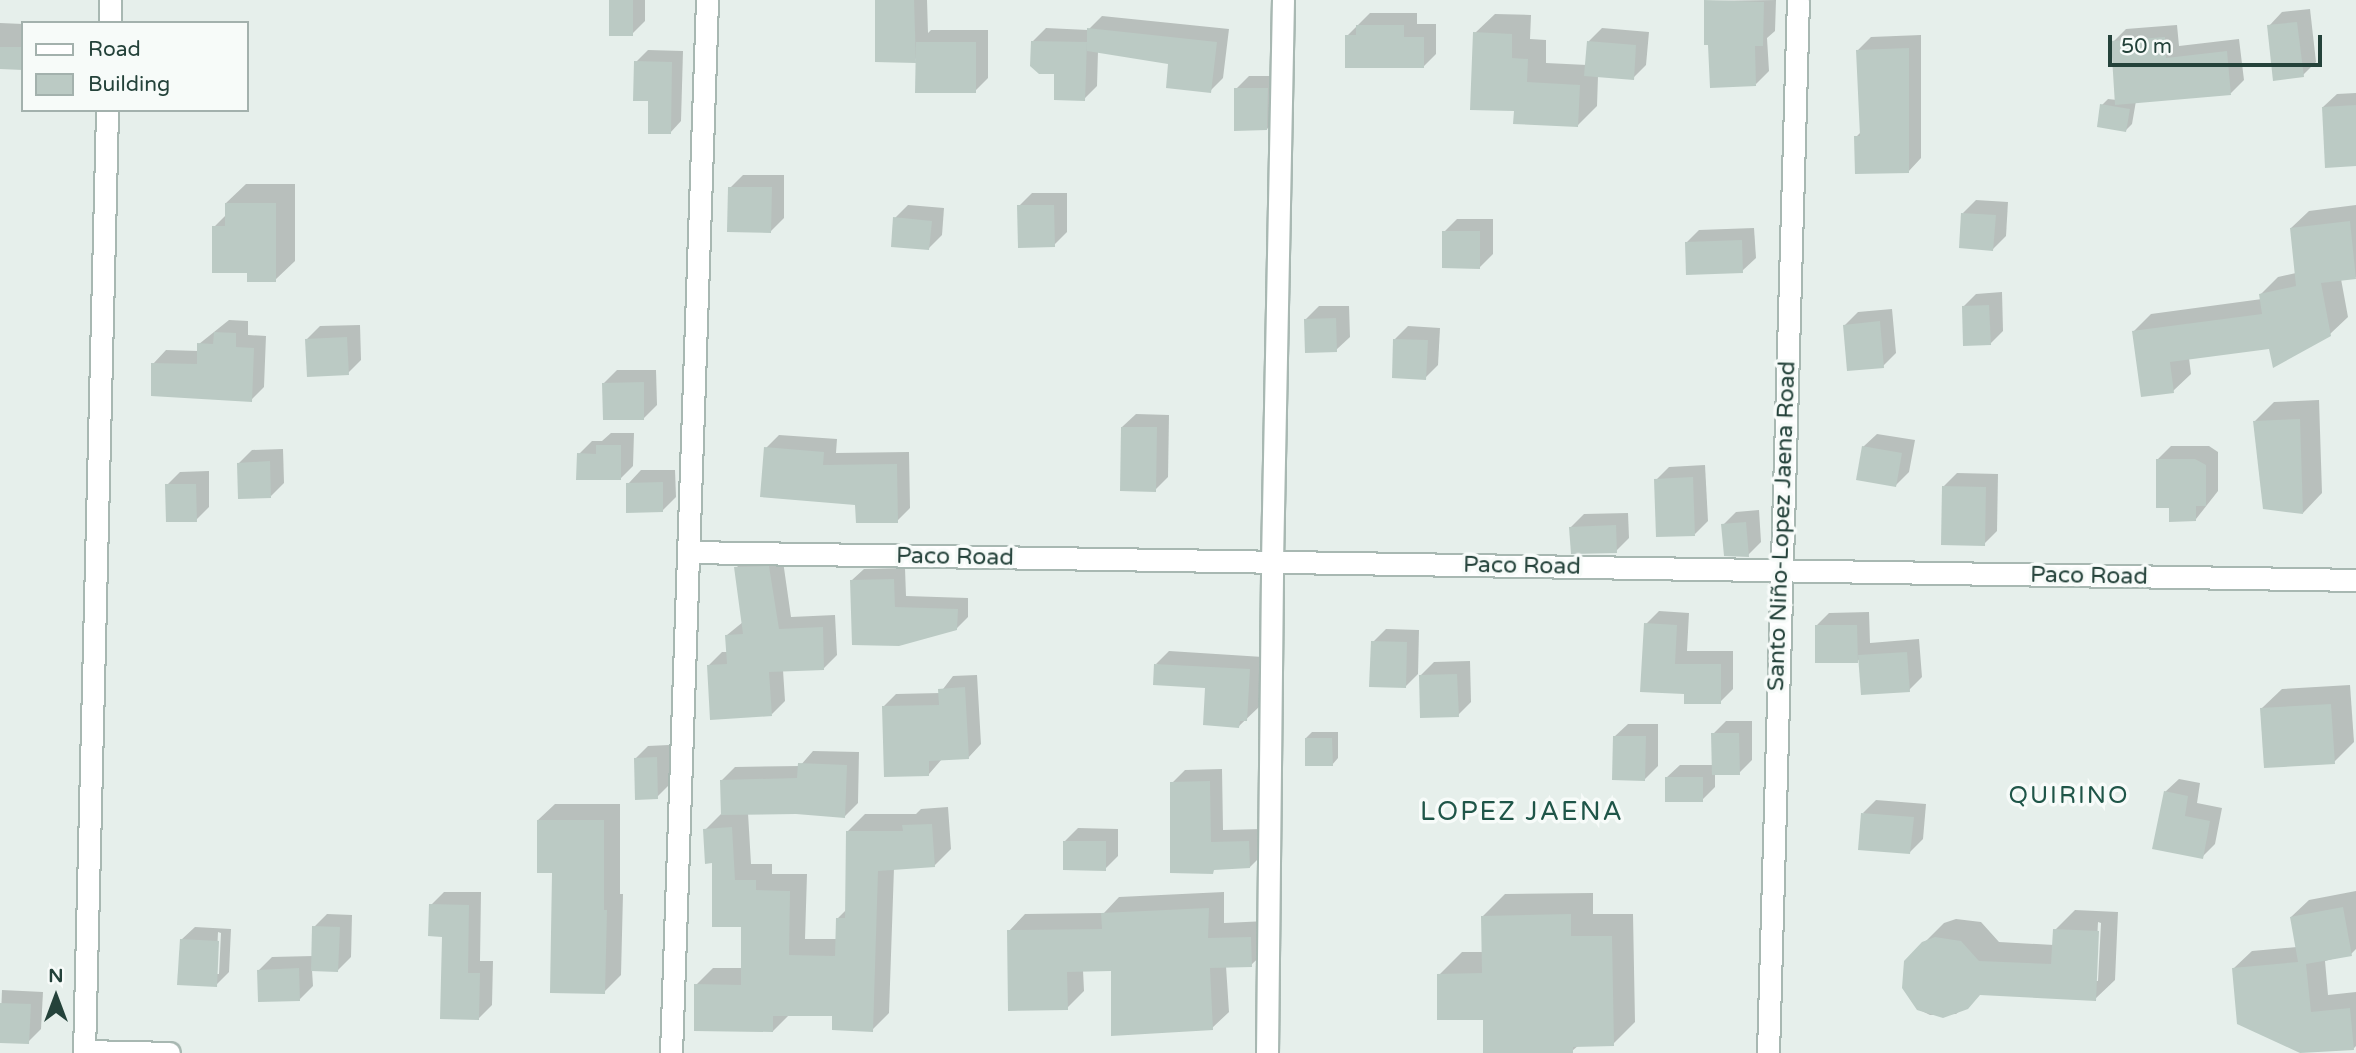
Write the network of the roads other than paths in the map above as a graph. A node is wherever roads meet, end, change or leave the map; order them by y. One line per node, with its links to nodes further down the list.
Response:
1 (110, 0): 5 (street)
2 (707, 0): 7 (street)
3 (1283, 0): 8 (street)
4 (1798, 0): 9 (street, Santo Niño-Lopez Jaena Road)
5 (110, 21)
6 (107, 112): 11 (street)
7 (688, 552): 8 (street, Paco Road); 13 (street)
8 (1272, 562): 9 (street, Paco Road); 14 (street)
9 (1781, 571): 10 (street, Paco Road); 15 (street, Santo Niño-Lopez Jaena Road)
10 (2356, 580)
11 (84, 1052): 12 (street)
12 (169, 1053)
13 (671, 1053)
14 (1267, 1053)
15 (1768, 1053)

